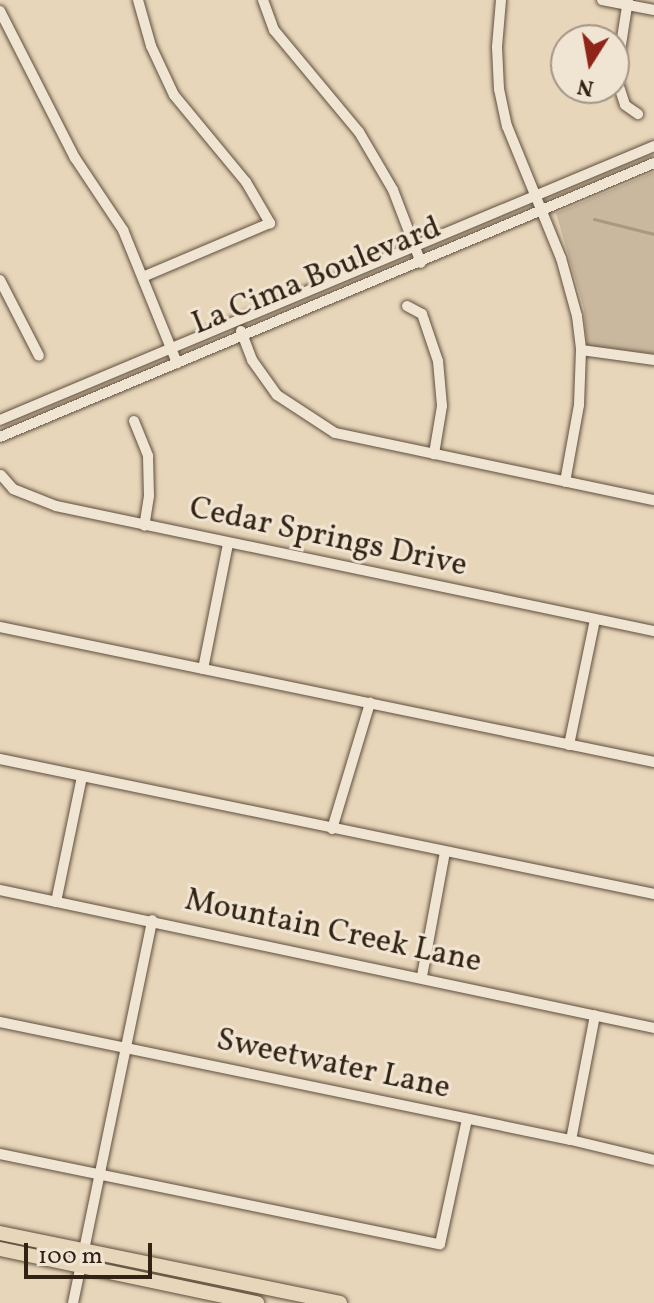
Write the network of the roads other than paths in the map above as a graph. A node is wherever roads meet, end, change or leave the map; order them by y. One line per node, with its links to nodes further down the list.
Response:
1 (138, 0): 15 (street)
2 (263, 0): 13 (street)
3 (501, 0): 11 (street)
4 (602, 0): 5 (street)
5 (627, 2): 6 (street); 8 (street)
6 (654, 10)
7 (0, 11): 15 (street)
8 (638, 114)
9 (654, 146): 11 (street, La Cima Boulevard)
10 (654, 163): 12 (street, La Cima Boulevard)
11 (534, 196): 12 (street); 13 (street, La Cima Boulevard)
12 (542, 211): 14 (street, La Cima Boulevard); 21 (street)
13 (415, 246): 14 (street); 18 (street, La Cima Boulevard)
14 (421, 263): 19 (street, La Cima Boulevard)
15 (143, 277): 20 (street)
16 (0, 280): 22 (street)
17 (407, 306): 28 (street)
18 (238, 320): 19 (street); 20 (street, La Cima Boulevard)
19 (242, 336): 24 (street, La Cima Boulevard); 28 (street)
20 (171, 348): 24 (street); 25 (street, La Cima Boulevard)
21 (581, 350): 23 (street); 30 (street)
22 (39, 356)
23 (654, 360)
24 (177, 363): 27 (street, La Cima Boulevard)
25 (0, 420)
26 (134, 421): 32 (street)
27 (0, 437)
28 (434, 454): 30 (street)
29 (1, 475): 32 (street, Cedar Springs Drive)
30 (565, 482): 31 (street)
31 (654, 500)
32 (144, 526): 33 (street, Cedar Springs Drive)
33 (228, 544): 34 (street, Cedar Springs Drive); 37 (street)
34 (595, 620): 36 (street, Cedar Springs Drive); 39 (street)
35 (0, 627): 37 (street)
36 (654, 631)
37 (203, 669): 38 (street)
38 (370, 703): 39 (street); 43 (street)
39 (569, 745): 41 (street)
40 (0, 759): 42 (street)
41 (654, 762)
42 (82, 777): 43 (street); 47 (street)
43 (332, 829): 44 (street)
44 (445, 852): 46 (street); 49 (street)
45 (0, 890): 47 (street, Mountain Creek Lane)
46 (654, 894)
47 (56, 902): 48 (street, Mountain Creek Lane)
48 (152, 920): 49 (street, Mountain Creek Lane); 53 (street)
49 (422, 976): 50 (street, Mountain Creek Lane)
50 (595, 1015): 52 (street, Mountain Creek Lane); 55 (street)
51 (0, 1022): 53 (street, Sweetwater Lane)
52 (654, 1028)
53 (126, 1048): 54 (street, Sweetwater Lane); 58 (street)
54 (467, 1119): 55 (street, Sweetwater Lane); 58 (street)
55 (571, 1140): 57 (street, Sweetwater Lane)
56 (0, 1154): 58 (street)
57 (654, 1160)
58 (99, 1175): 61 (street)
59 (0, 1233): 61 (main road)
60 (0, 1249): 61 (main road)
61 (82, 1258): 62 (street); 63 (main road); 64 (main road)
62 (73, 1303)
63 (257, 1303)
64 (340, 1303)

